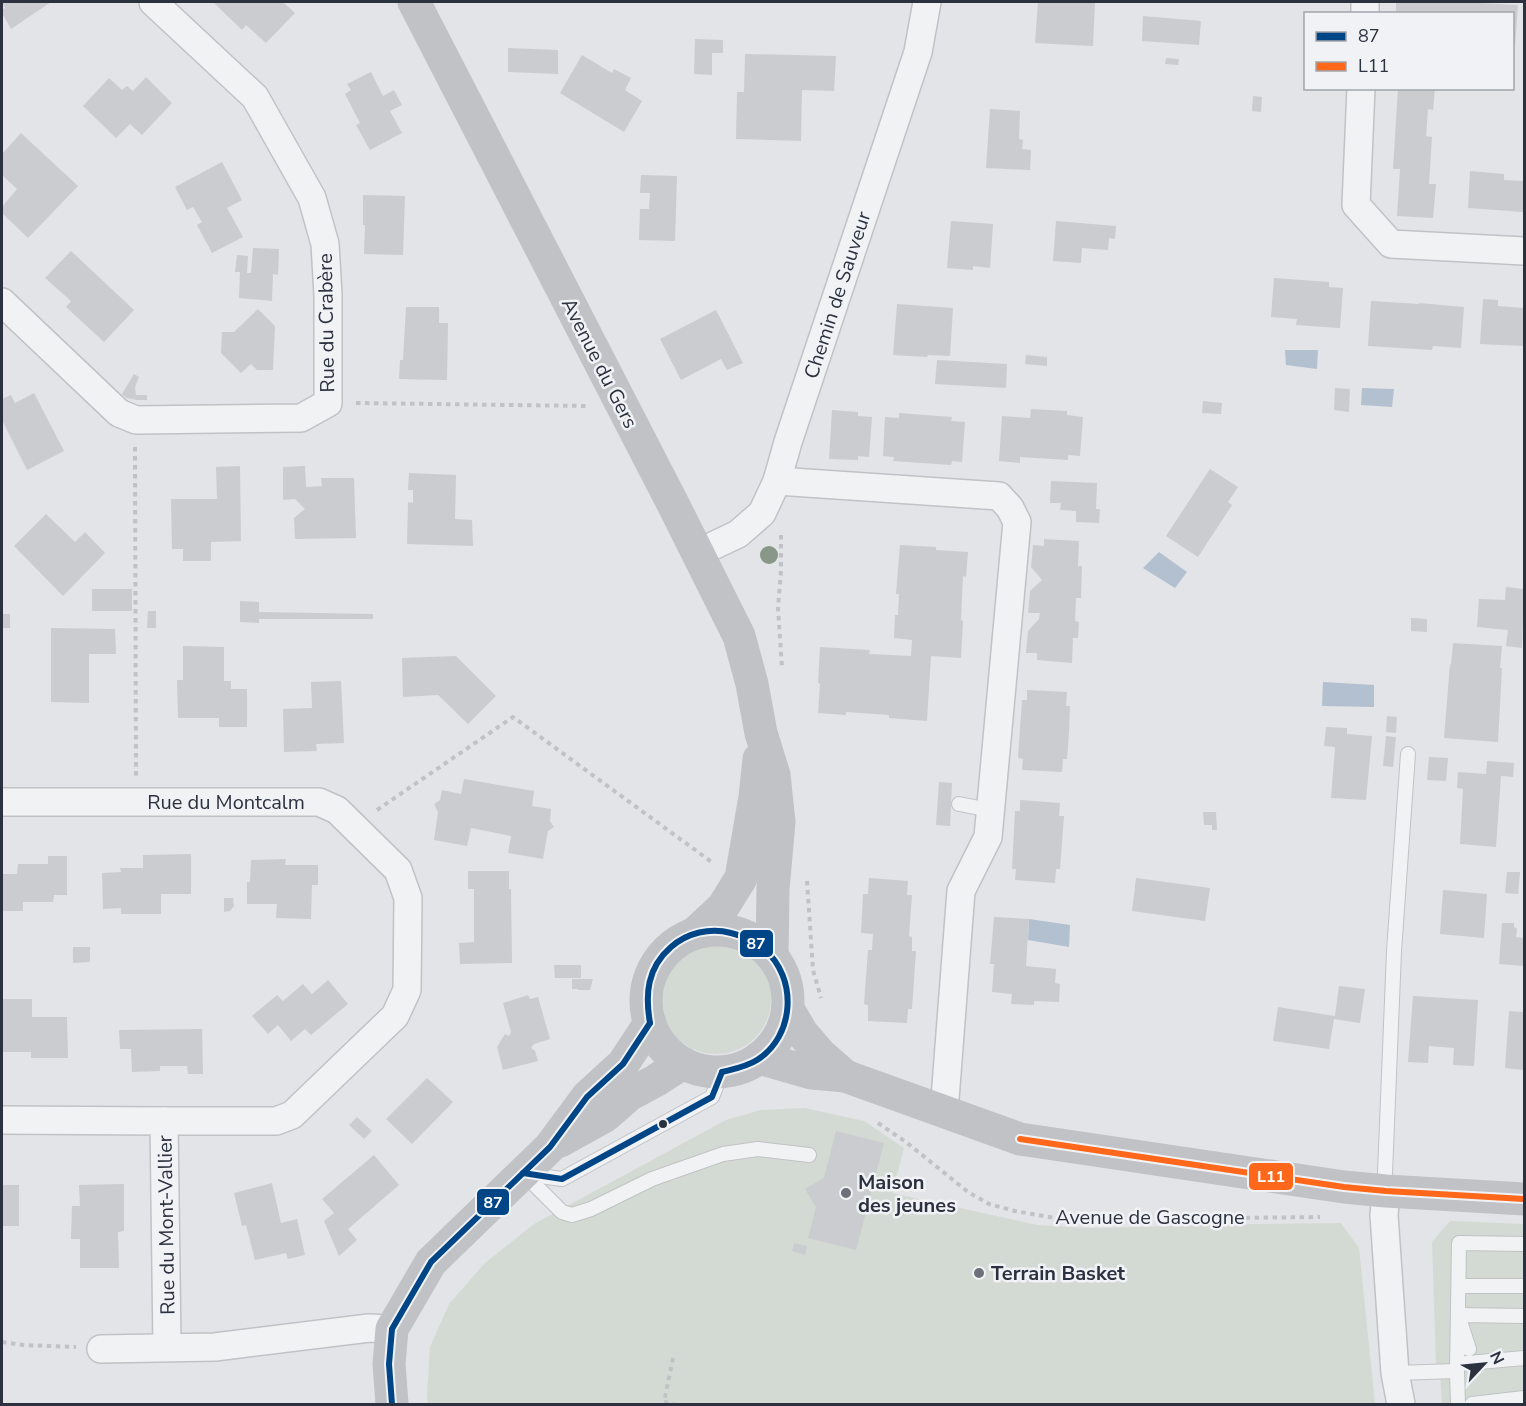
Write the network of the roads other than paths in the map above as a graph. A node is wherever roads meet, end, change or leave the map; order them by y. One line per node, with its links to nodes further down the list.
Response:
1 (153, 2): 6 (street, Rue du Crabère)
2 (414, 2): 8 (main road, Avenue du Gers)
3 (927, 2): 7 (street, Chemin de Sauveur)
4 (1361, 90): 5 (street)
5 (1524, 251)
6 (2, 302)
7 (777, 482): 8 (street, Chemin de Sauveur); 13 (street)
8 (698, 553): 9 (main road, Avenue du Gers)
9 (761, 733): 14 (main road, Avenue du Gers); 15 (main road, Avenue du Gers)
10 (1408, 754): 28 (lane)
11 (2, 802): 24 (street, Rue du Montcalm)
12 (959, 804): 13 (lane)
13 (990, 810): 22 (street)
14 (695, 933): 15 (main road); 17 (main road)
15 (772, 956): 16 (main road)
16 (788, 1009): 18 (main road); 21 (main road)
17 (650, 1023): 19 (main road); 25 (main road)
18 (759, 1058): 20 (main road); 21 (main road)
19 (683, 1063): 20 (main road); 25 (main road)
20 (722, 1072): 27 (lane)
21 (845, 1076): 22 (main road)
22 (944, 1112): 28 (main road)
23 (2, 1120): 24 (street, Rue du Mont-Vallier)
24 (164, 1121): 36 (street, Rue du Mont-Vallier)
25 (550, 1147): 27 (main road)
26 (809, 1155): 27 (lane)
27 (523, 1173): 35 (main road)
28 (1386, 1191): 29 (main road); 41 (street)
29 (1524, 1199)
30 (1524, 1244): 31 (lane)
31 (1459, 1286): 32 (lane); 33 (lane)
32 (1524, 1286)
33 (1458, 1315): 34 (lane); 38 (lane); 40 (lane)
34 (1524, 1316)
35 (392, 1329): 36 (street); 43 (main road)
36 (167, 1347): 37 (street)
37 (101, 1349)
38 (1469, 1349)
39 (1524, 1358): 40 (lane)
40 (1457, 1368): 41 (lane); 45 (lane)
41 (1395, 1373): 44 (street)
42 (1524, 1398): 46 (lane)
43 (392, 1404)
44 (1401, 1404)
45 (1458, 1404)
46 (1472, 1404)

